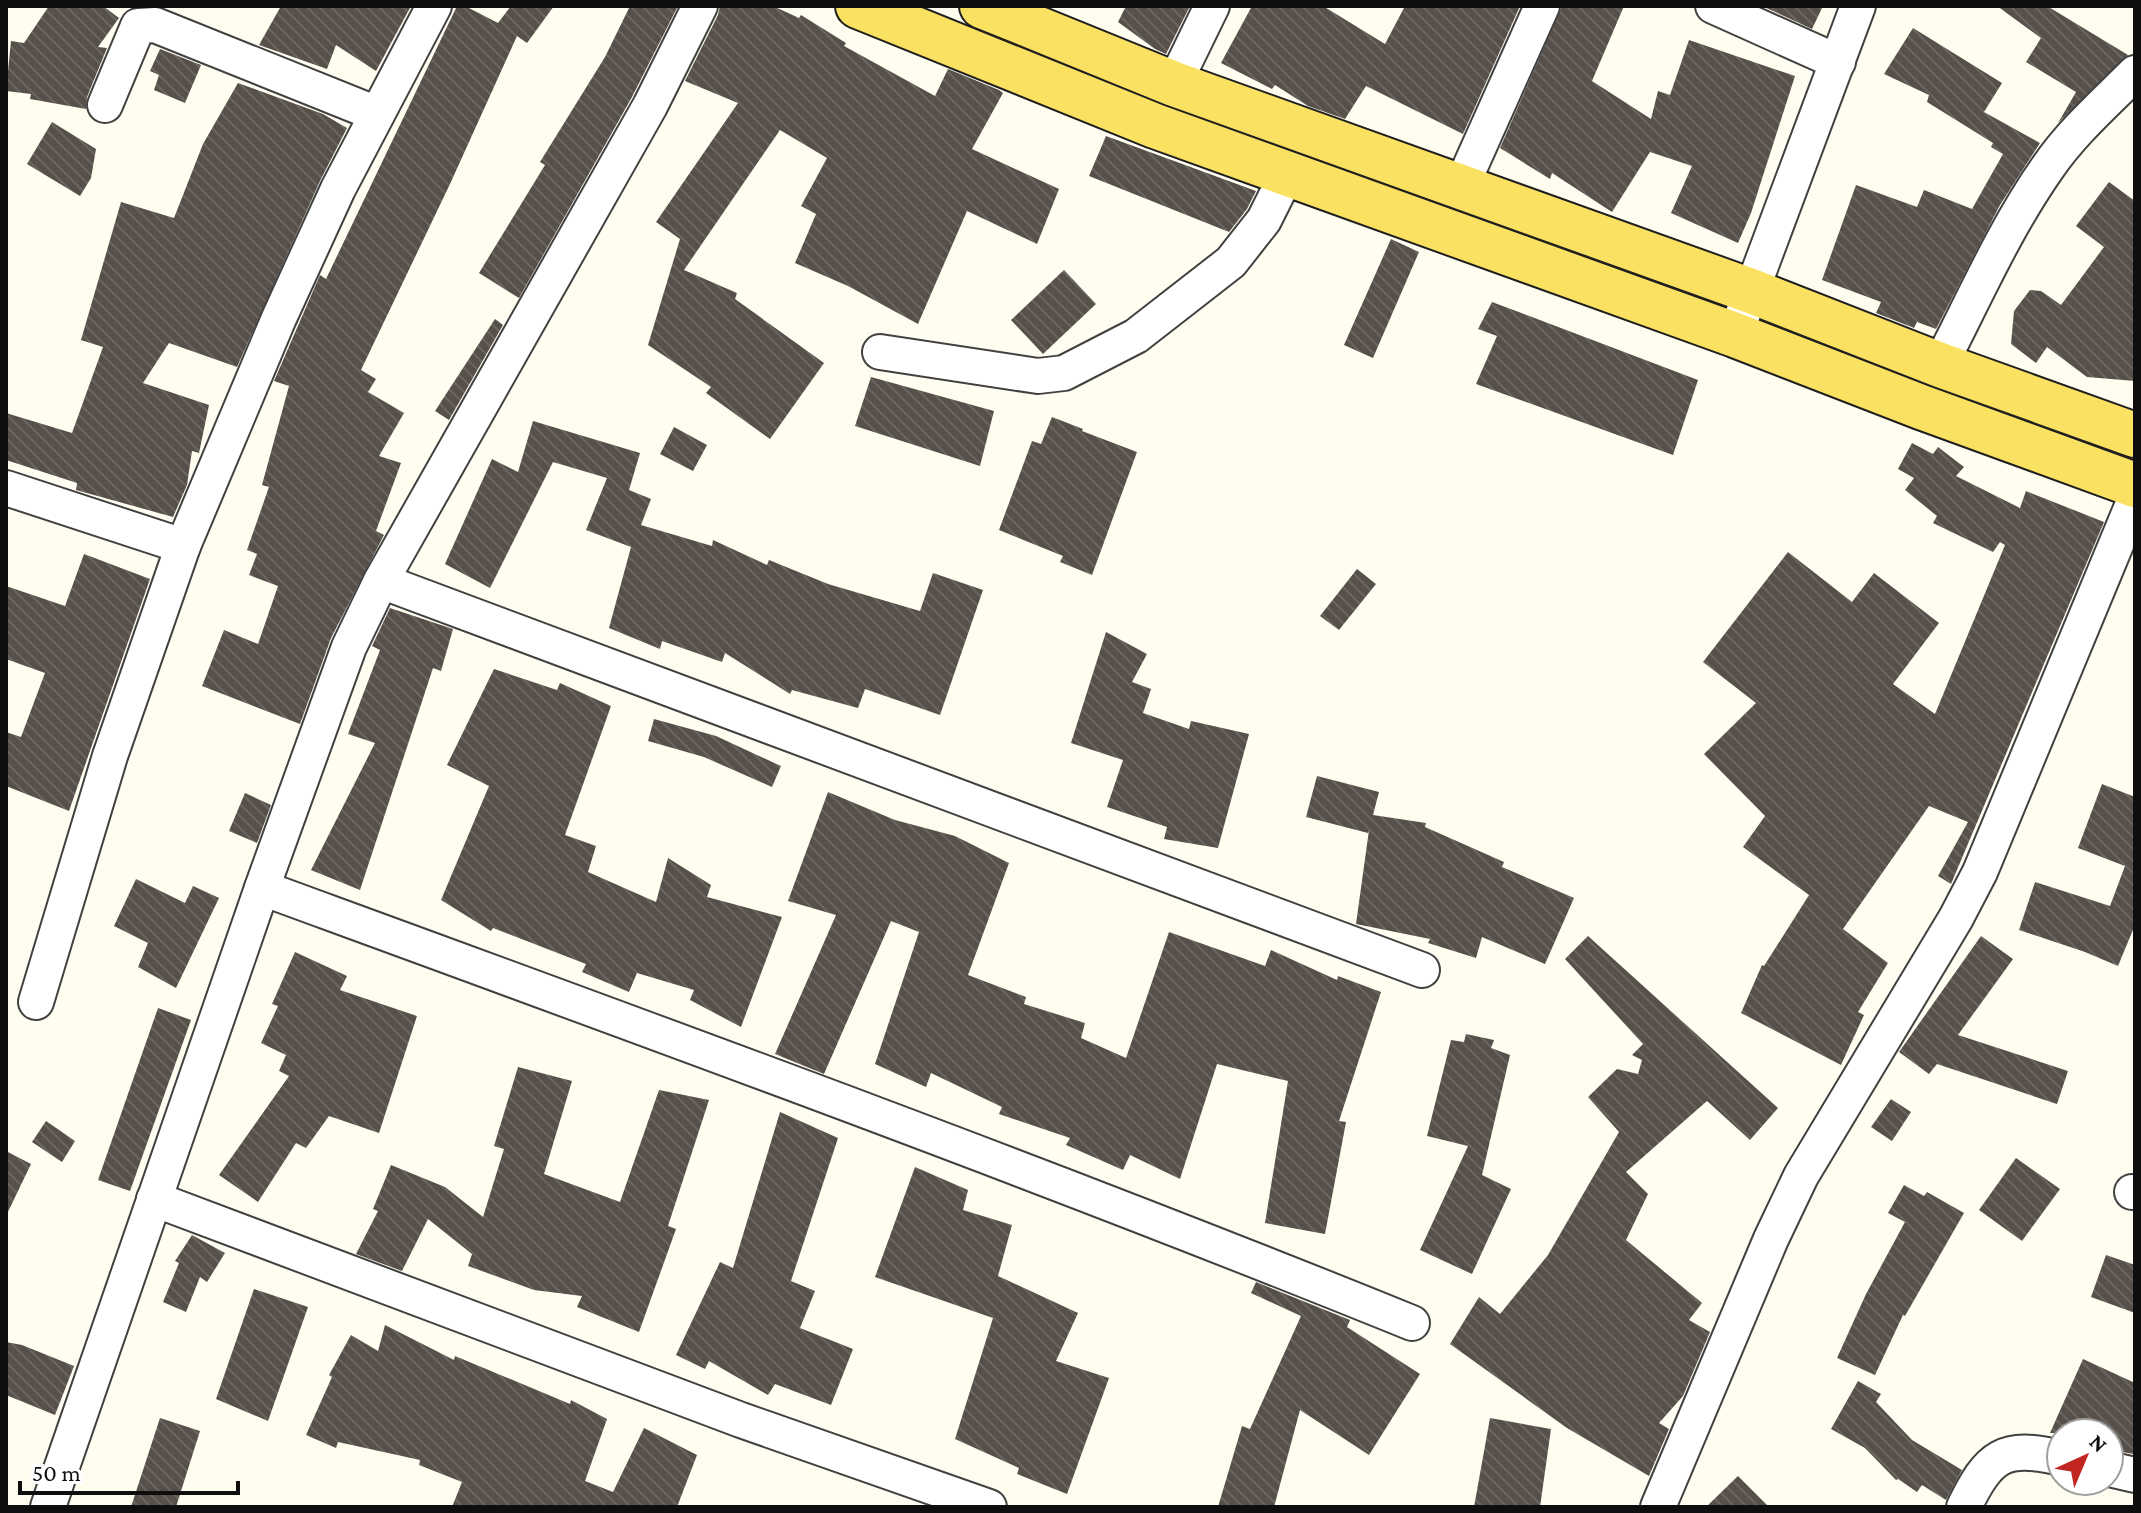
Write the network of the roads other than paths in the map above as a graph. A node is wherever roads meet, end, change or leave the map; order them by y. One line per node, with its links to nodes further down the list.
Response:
1 (434, 6): 13 (street)
2 (700, 6): 25 (street)
3 (858, 6): 14 (main road)
4 (982, 6): 11 (main road)
5 (1212, 6): 11 (street)
6 (1542, 6): 15 (street)
7 (1713, 6): 9 (street)
8 (1858, 6): 9 (street)
9 (1838, 62): 16 (street)
10 (2135, 73): 19 (street)
11 (1174, 84): 15 (main road)
12 (105, 105): 13 (street)
13 (377, 114): 24 (street)
14 (1288, 172): 17 (main road); 18 (street)
15 (1461, 187): 16 (main road)
16 (1751, 291): 17 (street); 19 (main road)
17 (1735, 335): 21 (main road)
18 (880, 352)
19 (1940, 365): 20 (main road)
20 (2135, 435)
21 (2135, 485)
22 (6, 488): 24 (street)
23 (2135, 499): 34 (street)
24 (183, 546): 28 (street)
25 (381, 581): 26 (street); 27 (street)
26 (262, 888): 29 (street); 30 (street)
27 (1422, 970)
28 (36, 1002)
29 (154, 1199): 32 (street); 33 (street)
30 (1412, 1323)
31 (2045, 1455): 35 (street)
32 (48, 1507)
33 (989, 1507)
34 (1658, 1507)
35 (1964, 1507)

